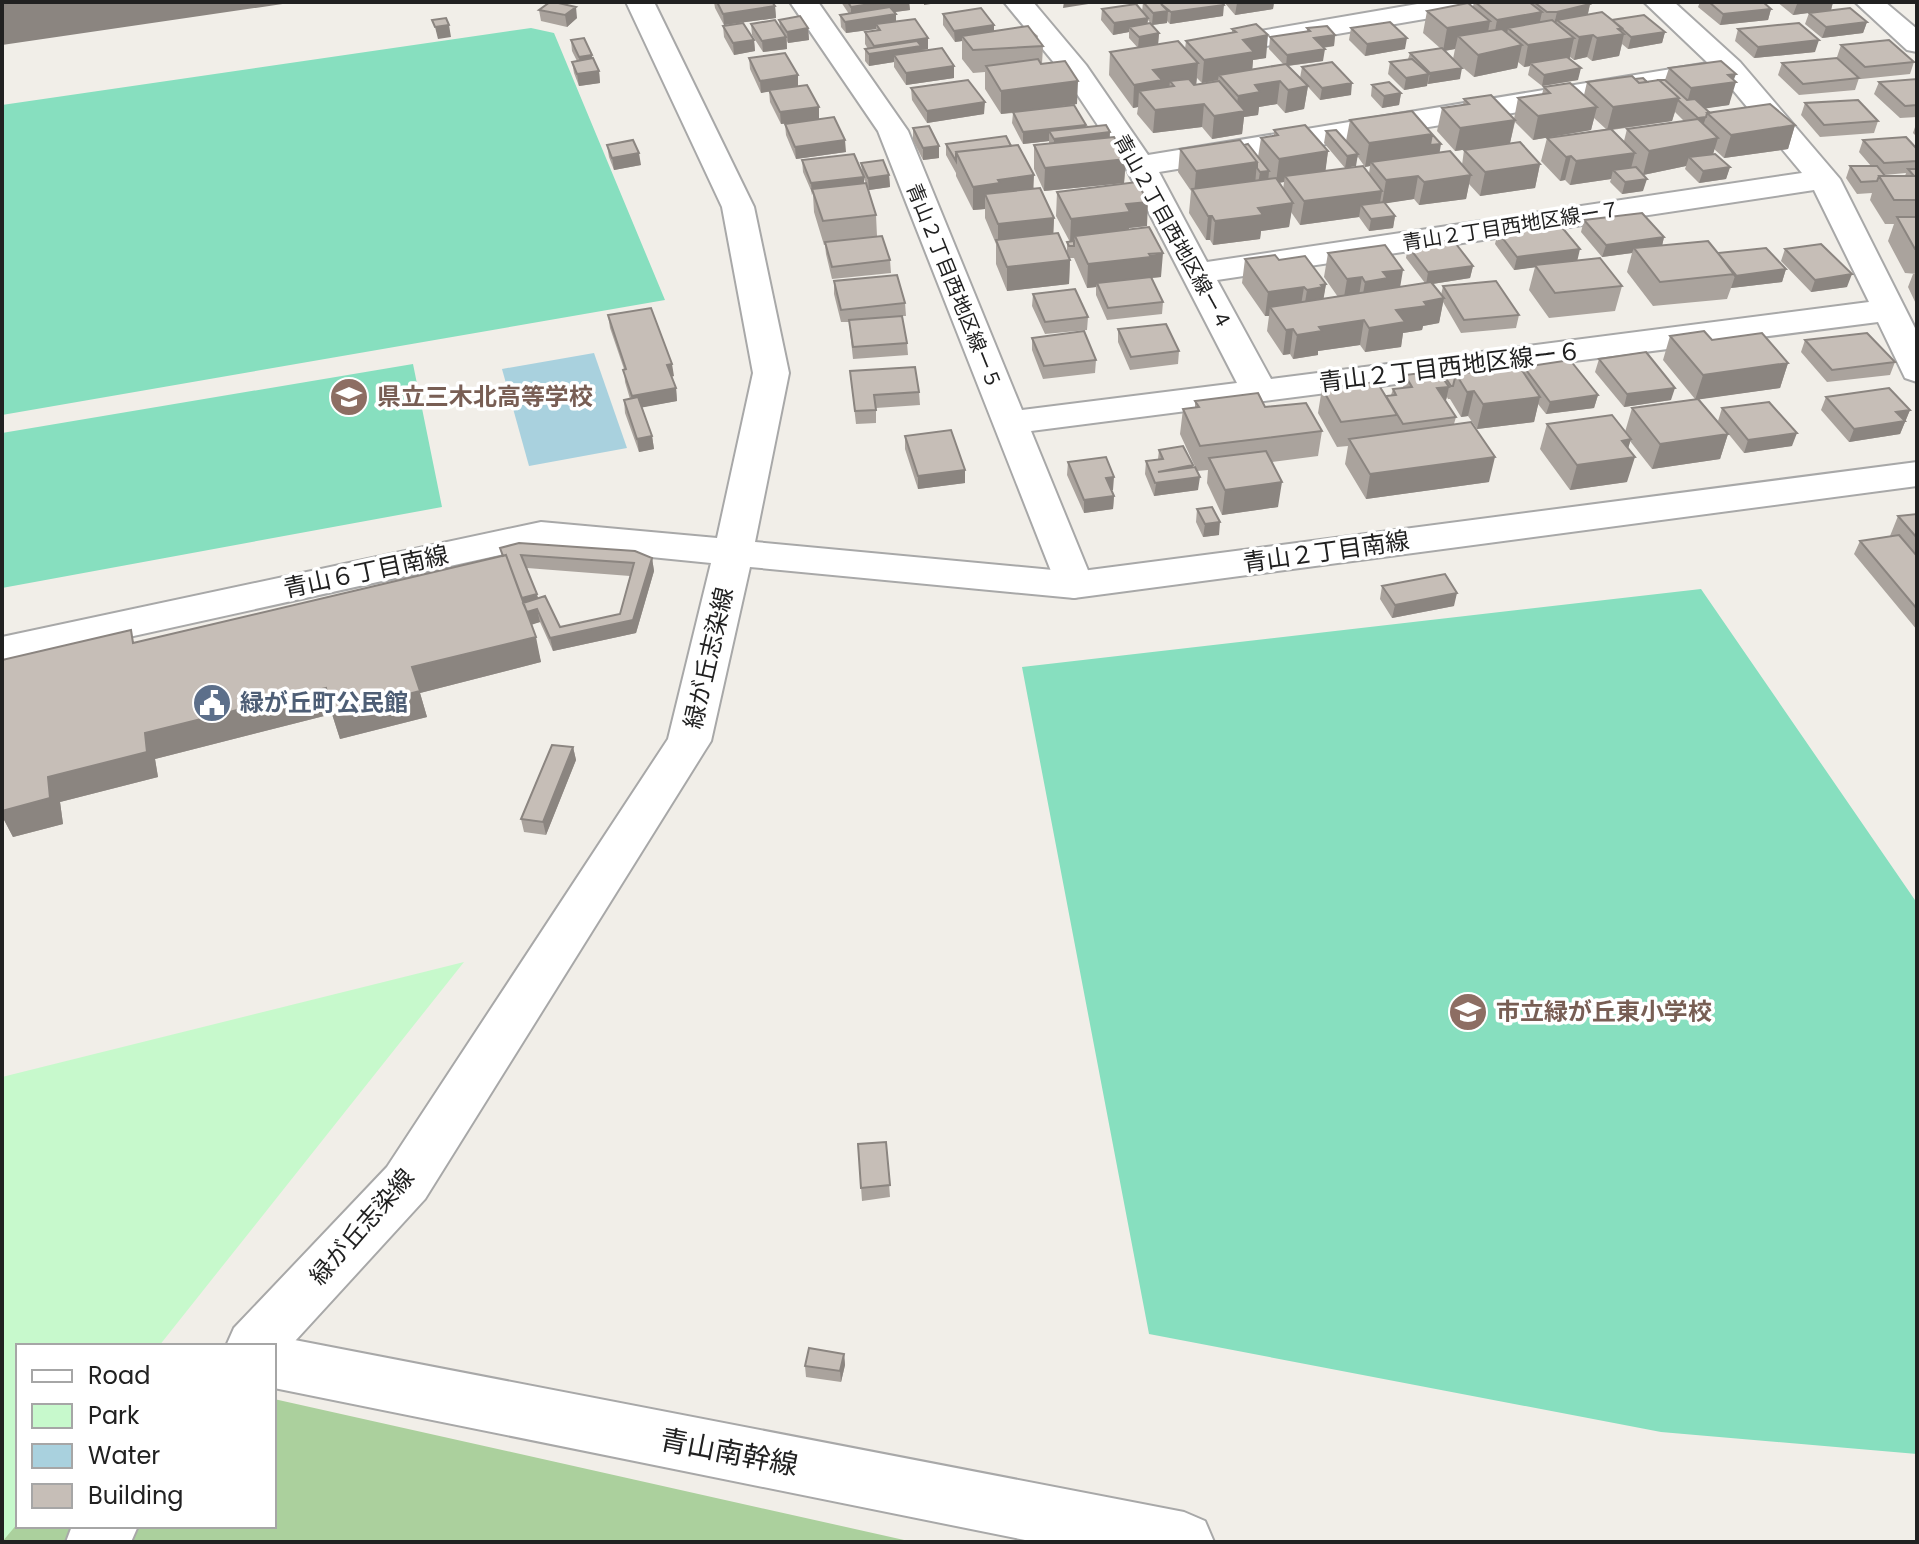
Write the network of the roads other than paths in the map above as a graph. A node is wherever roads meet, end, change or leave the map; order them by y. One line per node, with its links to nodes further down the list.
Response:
1 (640, 2): 20 (street, 緑が丘志染線)
2 (804, 2): 18 (street, 青山２丁目西地区線ー５)
3 (1018, 2): 11 (street, 青山２丁目西地区線ー４)
4 (1477, 2): 8 (street)
5 (1658, 2): 10 (street)
6 (1869, 2): 7 (street)
7 (1917, 44)
8 (1184, 52)
9 (1107, 65): 11 (street)
10 (1730, 68): 12 (street); 13 (street)
11 (1076, 71): 12 (street, 青山２丁目西地区線ー４)
12 (1140, 166): 14 (street, 青山２丁目西地区線ー４)
13 (1824, 179): 14 (street, 青山２丁目西地区線ー７); 15 (street)
14 (1197, 273): 17 (street, 青山２丁目西地区線ー４)
15 (1890, 310): 16 (street); 17 (street, 青山２丁目西地区線ー６)
16 (1917, 371)
17 (1260, 392): 18 (street, 青山２丁目西地区線ー６)
18 (1009, 423): 21 (street, 青山２丁目西地区線ー５)
19 (1917, 474): 21 (street, 青山２丁目南線)
20 (733, 555): 21 (street, 青山２丁目南線); 22 (street, 青山６丁目南線); 23 (street, 緑が丘志染線)
21 (1074, 585)
22 (2, 651)
23 (256, 1344)
24 (276, 1362): 25 (street, 青山南幹線)
25 (1184, 1542)

